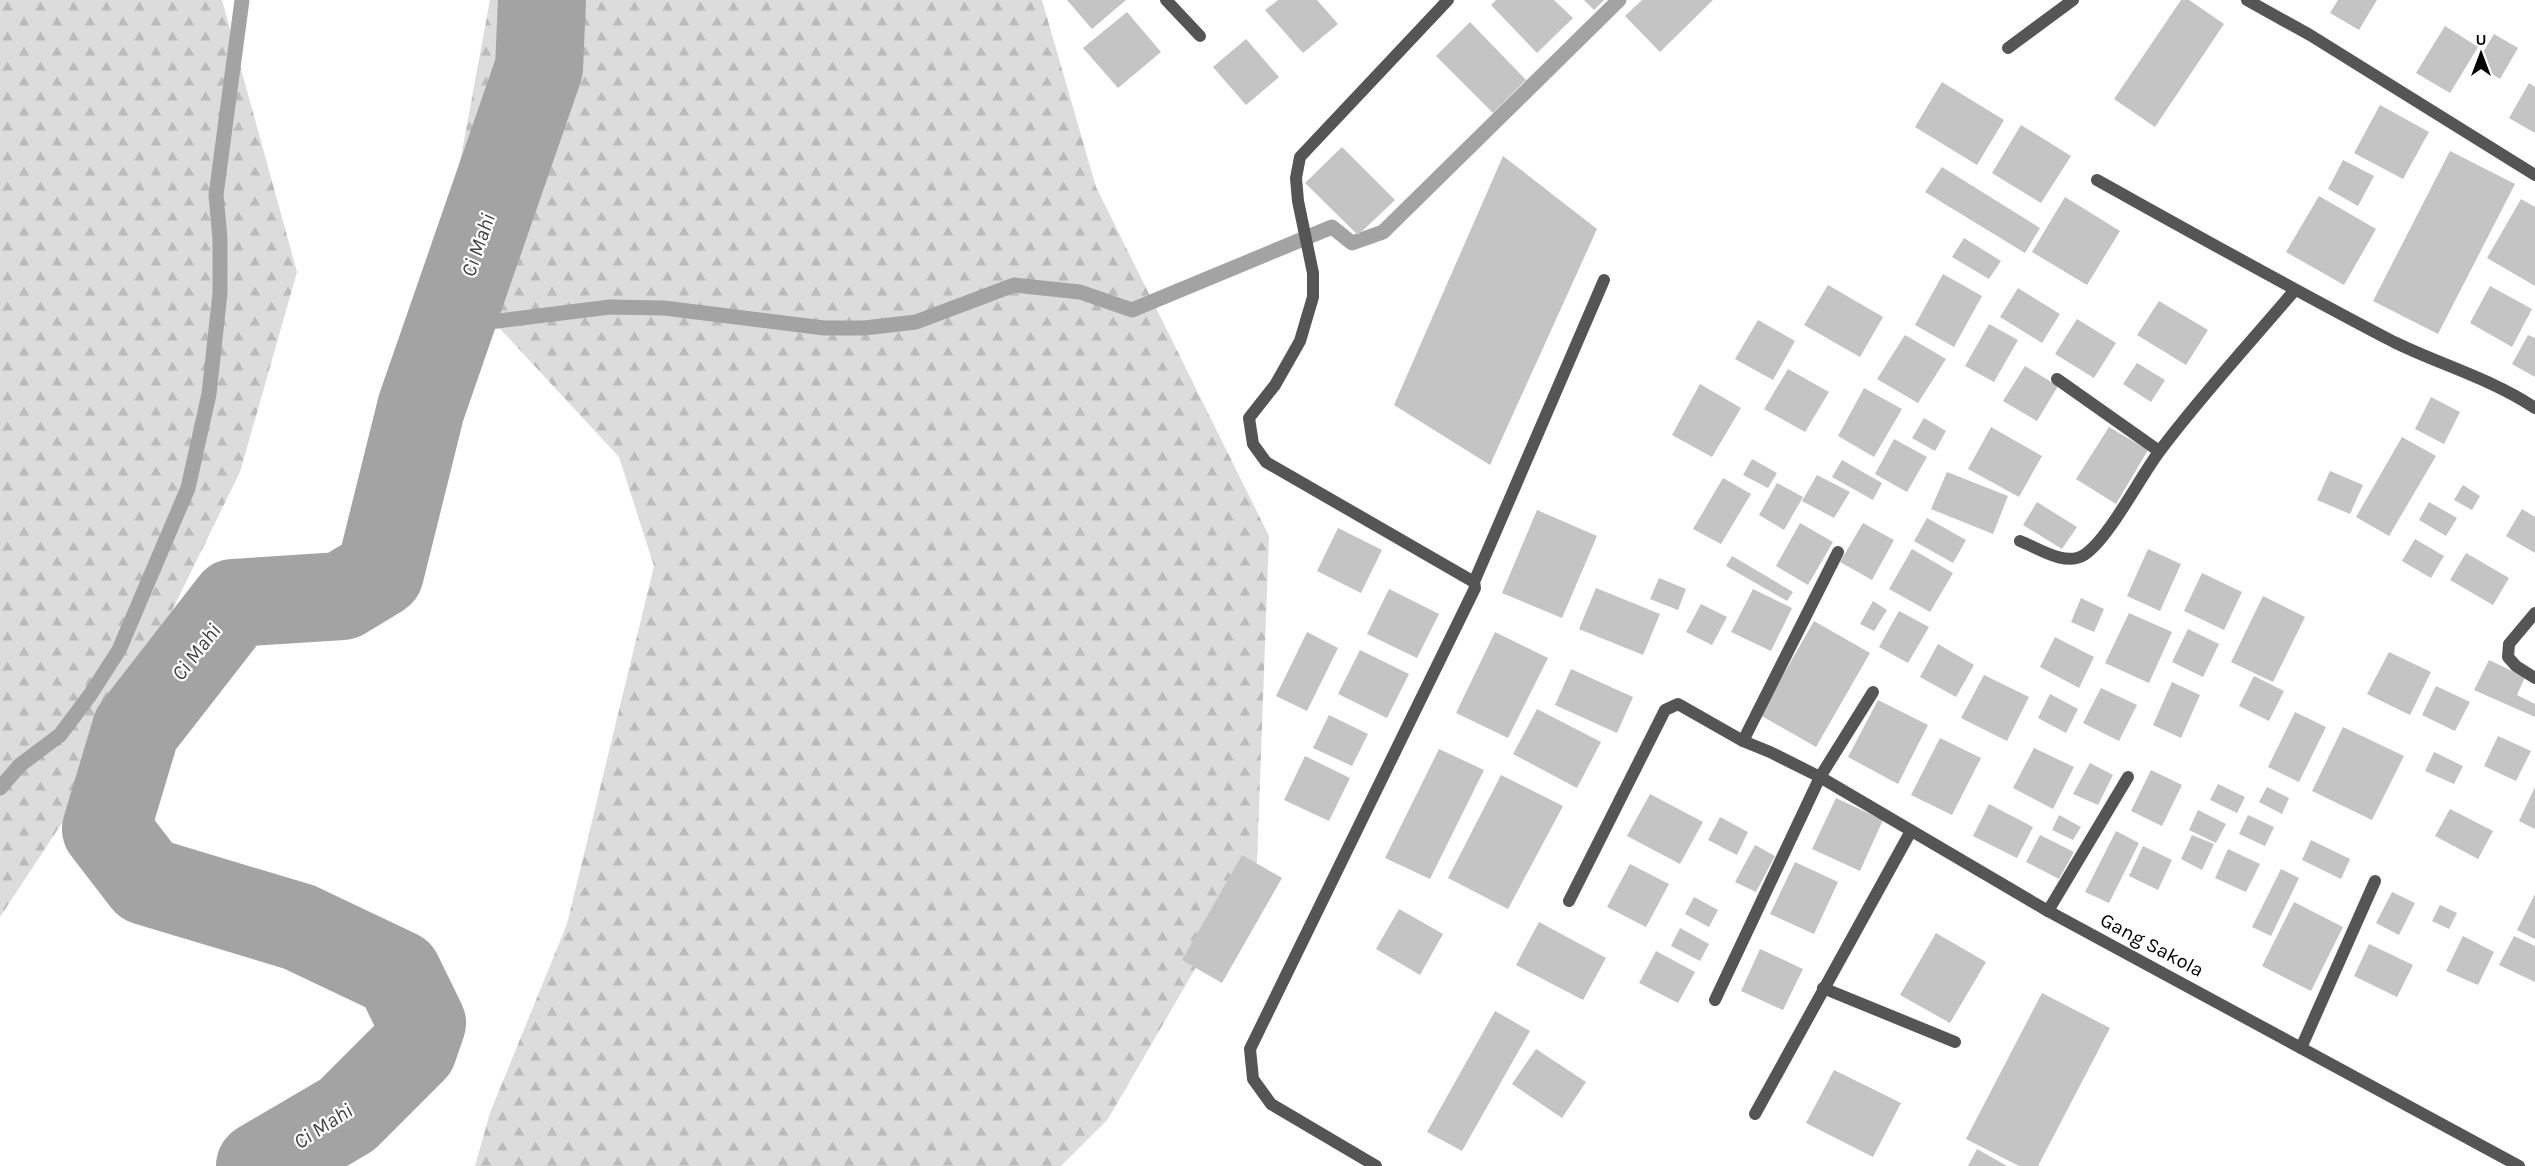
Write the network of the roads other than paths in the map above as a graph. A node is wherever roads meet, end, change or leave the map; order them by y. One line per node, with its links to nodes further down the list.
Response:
1 (1166, 0): 5 (street)
2 (1448, 0): 16 (street)
3 (2073, 0): 6 (street)
4 (2247, 0): 7 (street)
5 (1200, 36)
6 (2008, 48)
7 (2535, 175)
8 (2097, 180): 10 (street)
9 (1604, 280): 16 (street)
10 (2294, 291): 12 (street); 13 (street)
11 (2057, 379): 13 (street)
12 (2535, 408)
13 (2159, 451): 14 (street)
14 (2020, 541)
15 (1838, 552): 20 (street)
16 (1474, 582): 32 (street)
17 (2535, 613): 18 (street)
18 (2535, 678)
19 (1873, 692): 21 (street)
20 (1743, 741): 21 (street, Gang Sakola); 25 (street, Gang Sakola)
21 (1820, 777): 23 (street, Gang Sakola); 28 (street)
22 (2128, 777): 26 (street)
23 (1911, 831): 26 (street, Gang Sakola); 27 (street)
24 (2375, 881): 30 (street)
25 (1569, 901)
26 (2048, 911): 30 (street, Gang Sakola)
27 (1823, 988): 29 (street); 31 (street)
28 (1715, 1000)
29 (1955, 1042)
30 (2301, 1048): 33 (street, Gang Sakola)
31 (1755, 1114)
32 (1376, 1166)
33 (2519, 1166)

